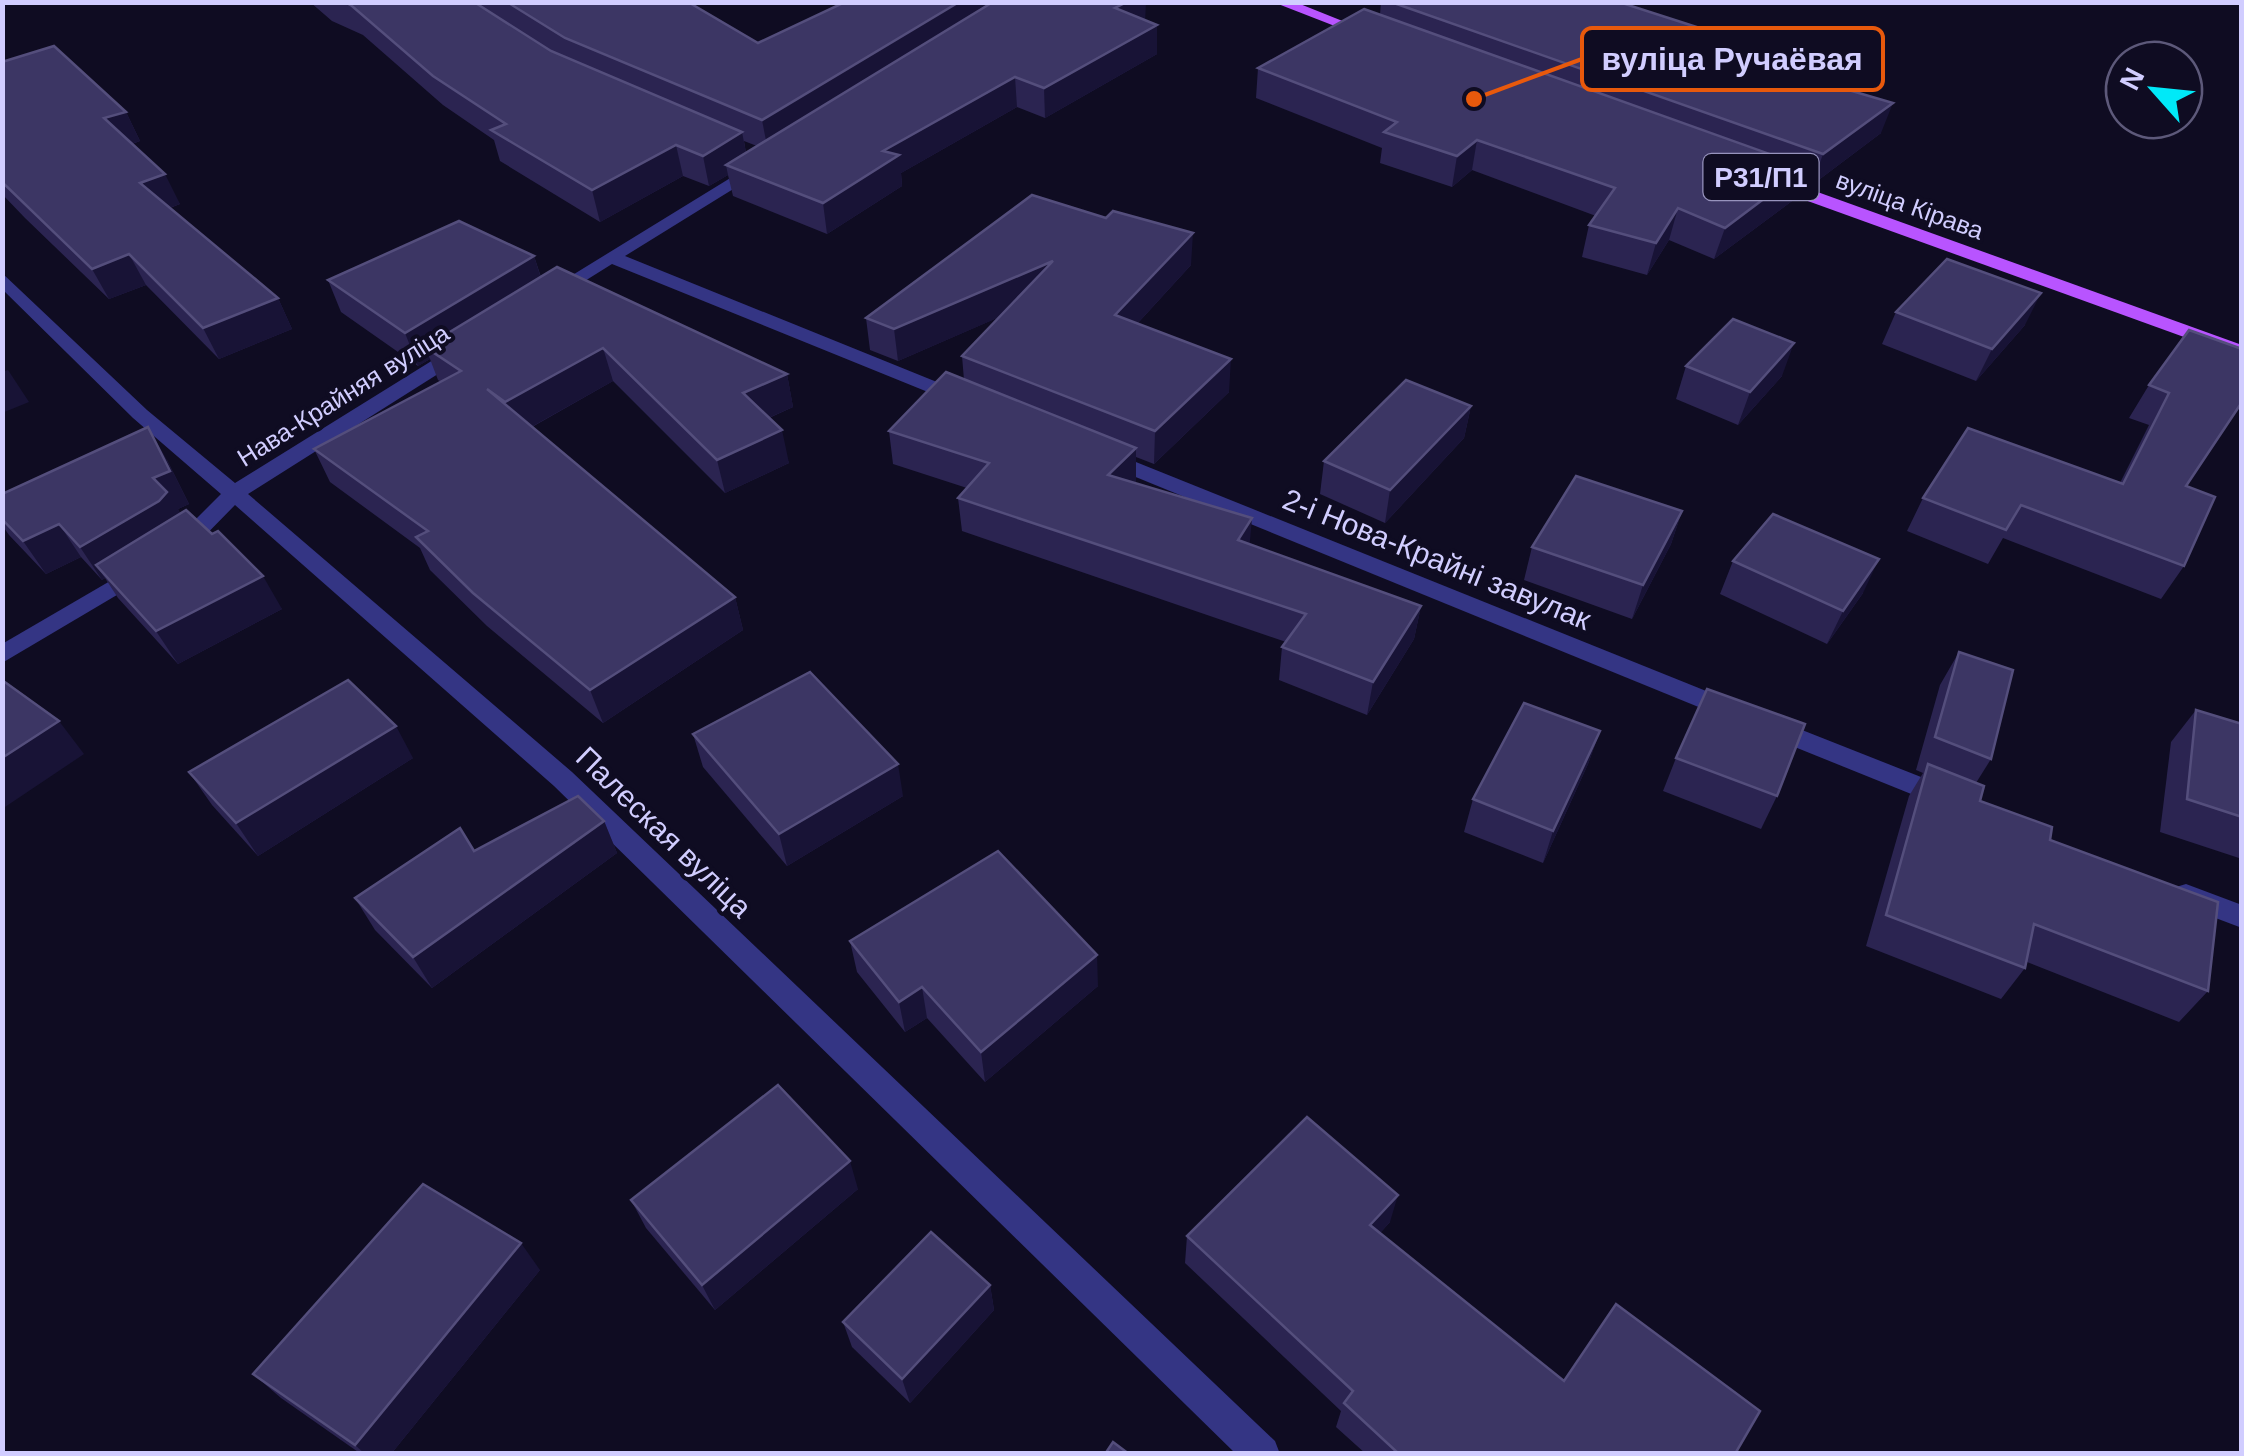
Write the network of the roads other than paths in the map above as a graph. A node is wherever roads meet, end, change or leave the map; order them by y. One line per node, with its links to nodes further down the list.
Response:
1 (1280, 2): 2 (main road)
2 (1389, 42)
3 (767, 155): 5 (street)
4 (1757, 176): 9 (main road, вуліца Кірава / Р31/П1)
5 (611, 257): 7 (street); 10 (street)
6 (2, 278): 12 (street, Палеская вуліца)
7 (528, 308)
8 (479, 339): 12 (street, Нава-Крайняя вуліца)
9 (2242, 352)
10 (981, 407)
11 (1092, 452): 14 (street, 2-і Нова-Крайні завулак)
12 (233, 494): 13 (street, Нава-Крайняя вуліца); 17 (street, Палеская вуліца)
13 (2, 655)
14 (1964, 804)
15 (2167, 887): 16 (street)
16 (2242, 917)
17 (1262, 1454)

